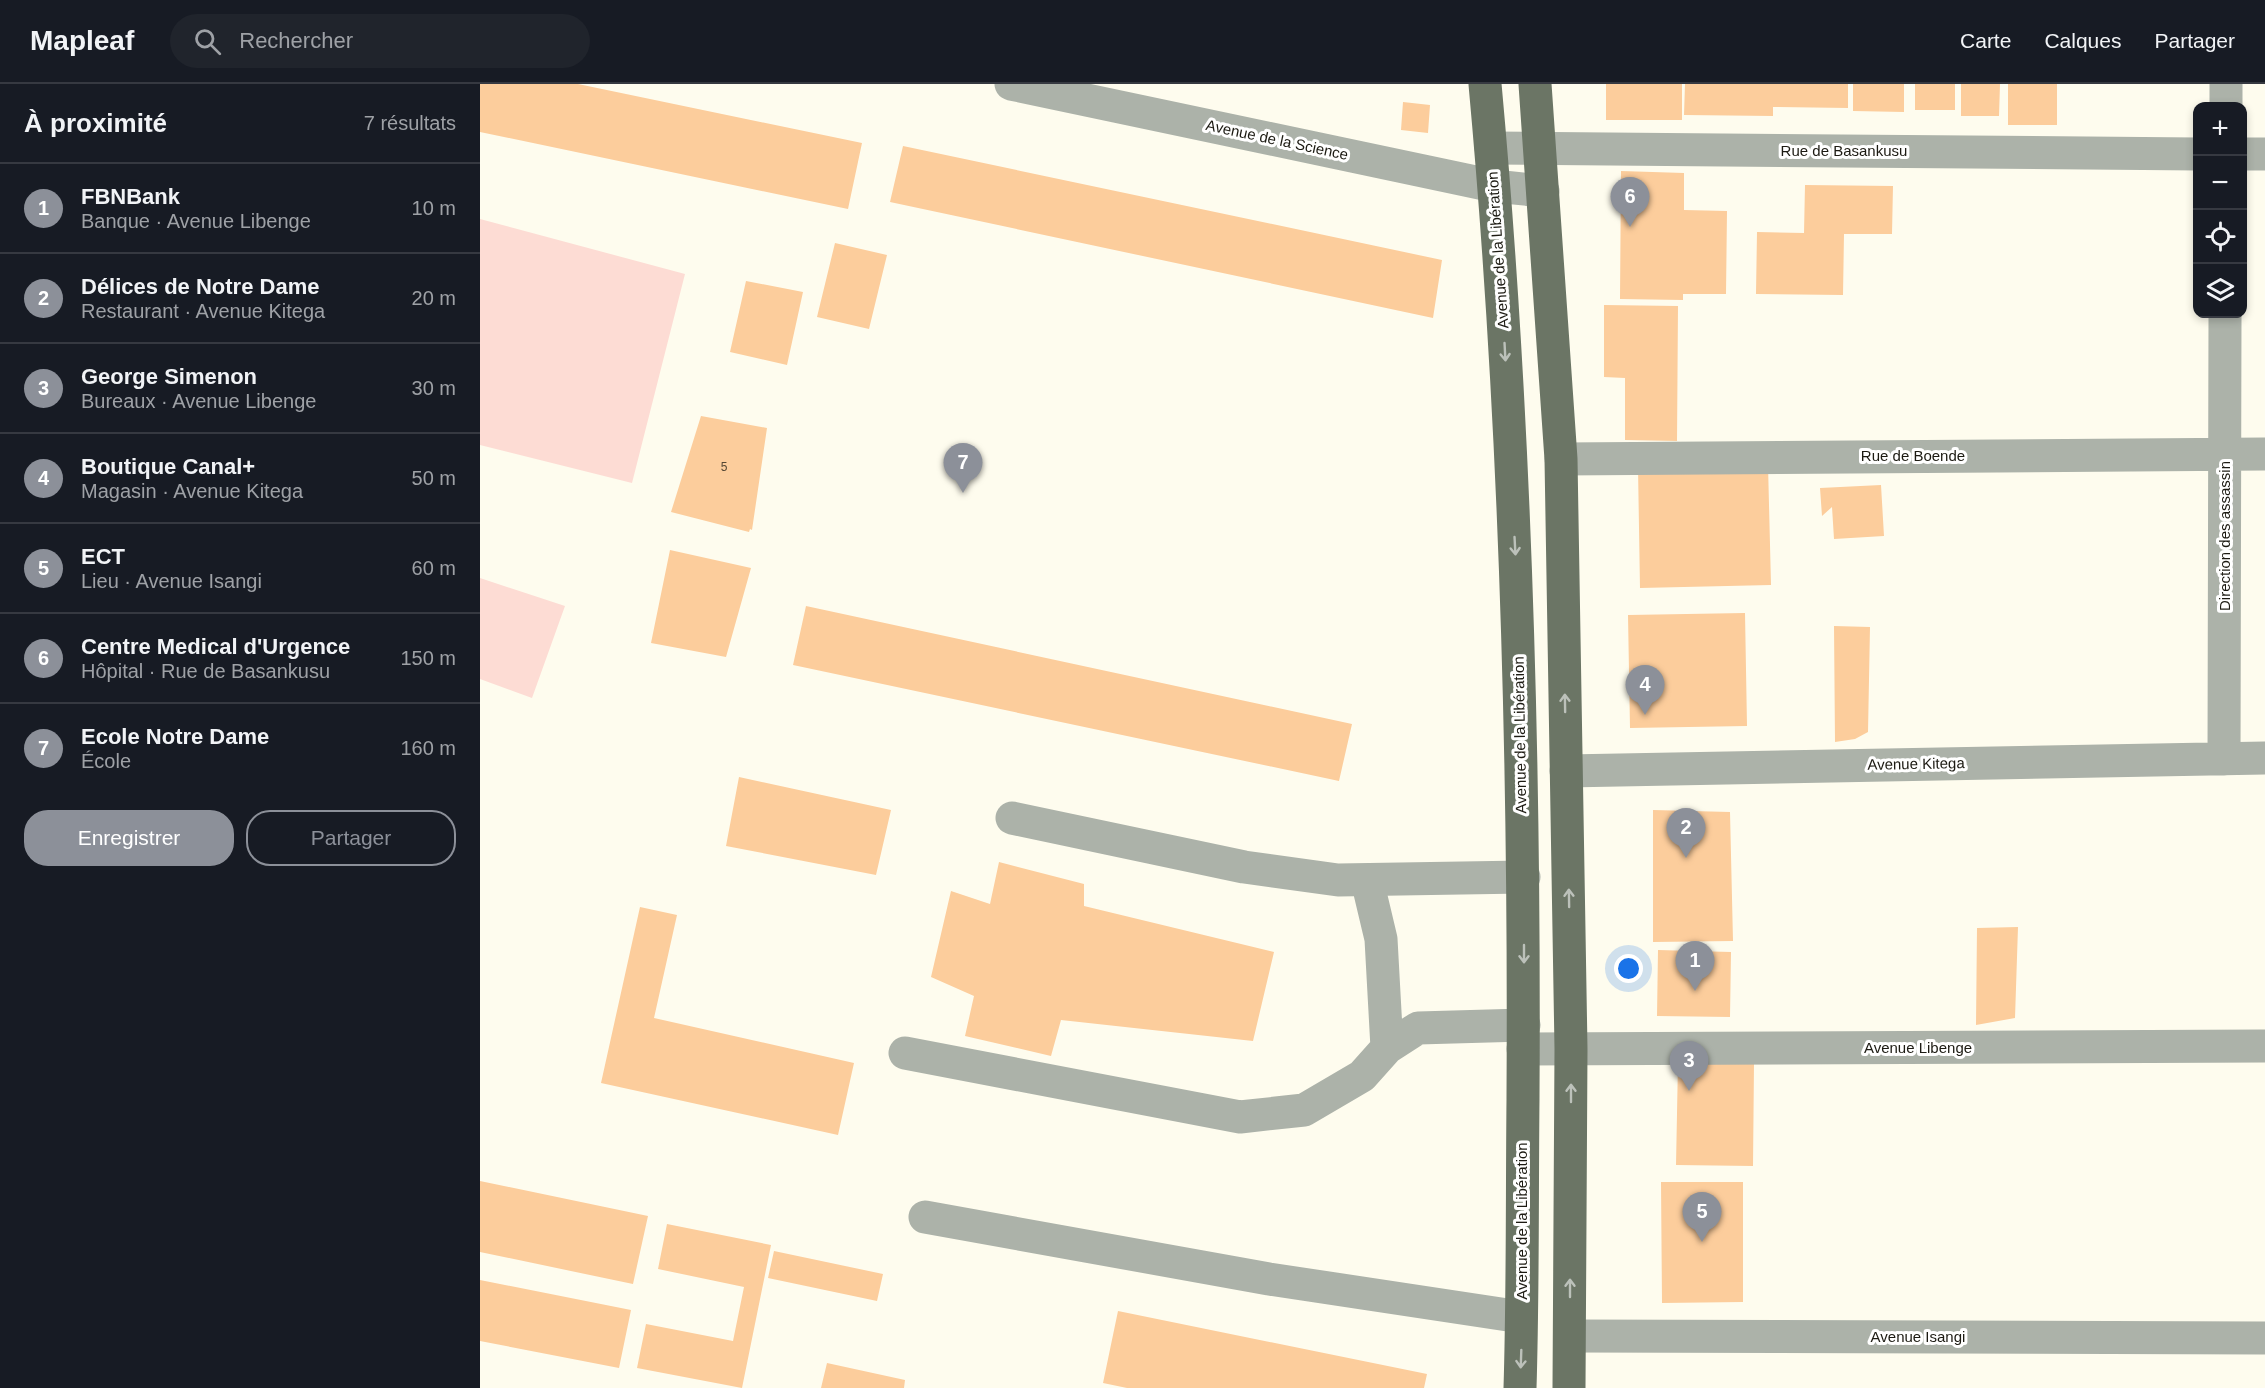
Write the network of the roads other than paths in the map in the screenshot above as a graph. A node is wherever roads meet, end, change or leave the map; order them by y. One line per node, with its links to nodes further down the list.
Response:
1 (1011, 84): 11 (street, Avenue de la Science)
2 (1485, 84): 6 (main road, Avenue de la Libération)
3 (1535, 84): 7 (main road)
4 (2226, 84): 5 (street)
5 (2226, 102)
6 (1491, 148): 7 (street, Rue de Basankusu); 11 (main road, Avenue de la Libération)
7 (1542, 149): 8 (street, Rue de Basankusu); 12 (main road)
8 (2193, 154)
9 (2247, 154): 10 (street)
10 (2265, 154)
11 (1494, 186): 12 (street, Avenue de la Science); 21 (main road, Avenue de la Libération, one-way to 21)
12 (1543, 191): 16 (main road)
13 (2225, 318): 14 (street, Direction des assassin)
14 (2225, 454): 15 (street, Rue de Boende); 16 (street, Rue de Boende); 18 (street, Direction des assassin)
15 (2265, 454)
16 (1562, 459): 19 (main road, one-way to 16)
17 (2265, 758): 18 (street, Avenue Kitega)
18 (2224, 759): 19 (street, Avenue Kitega)
19 (1566, 771): 26 (main road, one-way to 19)
20 (1012, 818): 22 (street)
21 (1524, 877): 22 (street); 23 (main road, Avenue de la Libération, one-way to 23)
22 (1367, 880): 25 (street)
23 (1523, 1037): 25 (street, Avenue Libenge); 26 (street, Avenue Libenge); 29 (main road, Avenue de la Libération)
24 (2265, 1046): 26 (street, Avenue Libenge)
25 (1387, 1048): 27 (street, Avenue Libenge)
26 (1572, 1049): 30 (main road, one-way to 26)
27 (905, 1053)
28 (925, 1217): 29 (street)
29 (1521, 1317): 32 (main road, Avenue de la Libération, one-way to 32)
30 (1570, 1336): 31 (street, Avenue Isangi); 33 (main road)
31 (2265, 1338)
32 (1520, 1388)
33 (1569, 1388)

